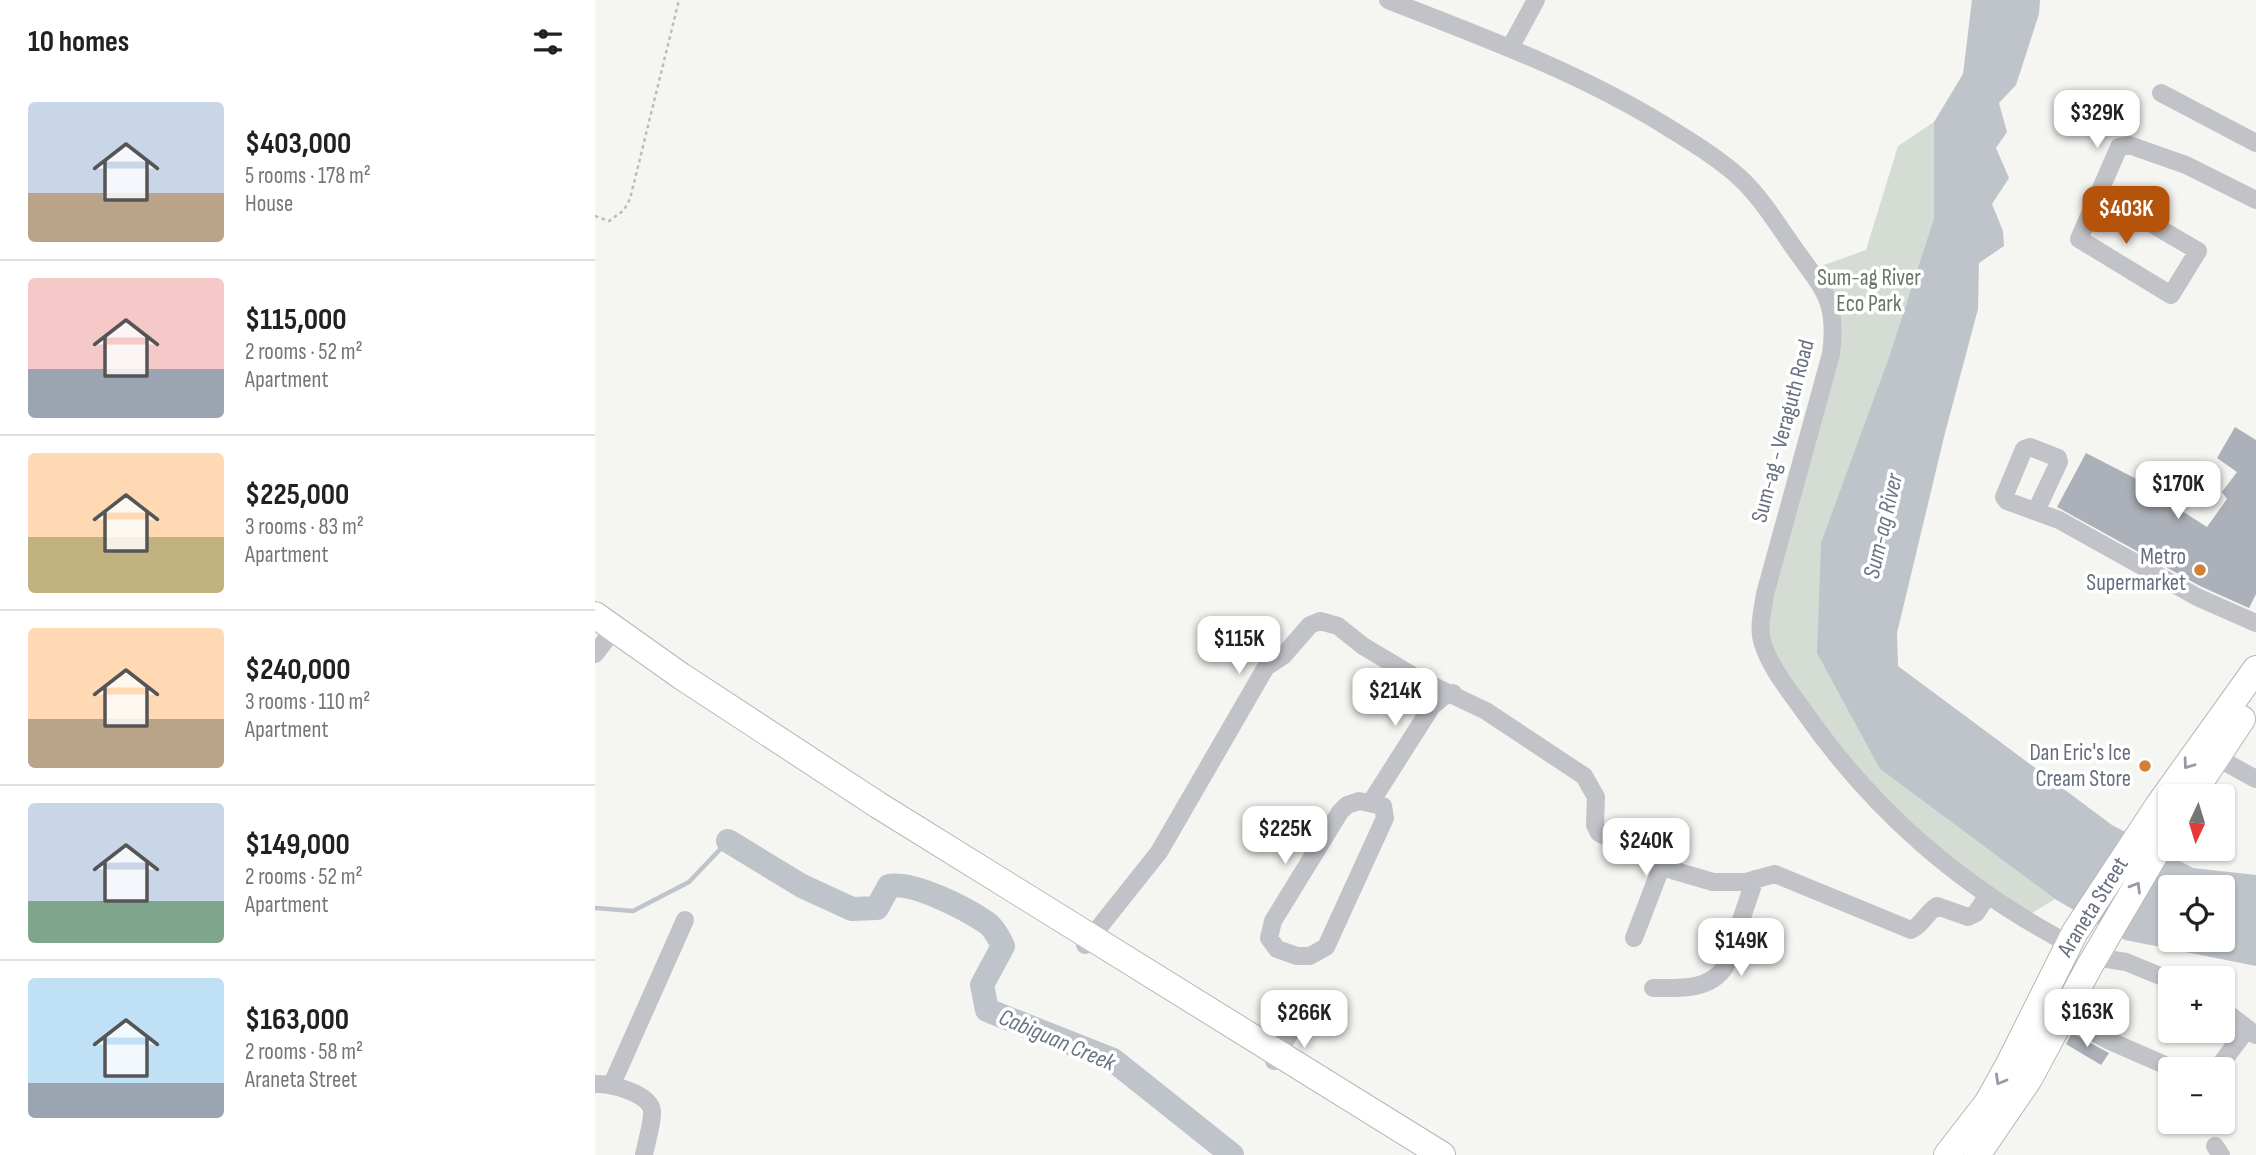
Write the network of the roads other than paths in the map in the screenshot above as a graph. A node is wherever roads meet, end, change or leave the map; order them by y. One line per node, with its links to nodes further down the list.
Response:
1 (1388, 0): 3 (street, Sum-ag - Veraguth Road)
2 (1536, 0): 3 (street)
3 (1510, 48): 21 (street, Sum-ag - Veraguth Road)
4 (2161, 93): 5 (street)
5 (2256, 144)
6 (2099, 192): 6 (street); 7 (street)
7 (2254, 192)
8 (2036, 511): 9 (street)
9 (2256, 623)
10 (601, 632): 25 (highway)
11 (2256, 669): 24 (highway, Araneta Street, one-way to 24)
12 (1453, 693): 17 (street); 19 (street); 25 (street)
13 (2256, 698): 14 (highway)
14 (2216, 757): 15 (street); 16 (highway)
15 (2256, 779)
16 (2199, 784)
17 (1371, 802): 17 (street)
18 (2158, 849): 26 (highway, Araneta Street, one-way to 18)
19 (1663, 865): 20 (street); 23 (street)
20 (1755, 879): 21 (street); 28 (street)
21 (1988, 895): 24 (street, Sum-ag - Veraguth Road)
22 (685, 920): 36 (street)
23 (1634, 938)
24 (2072, 938): 40 (highway, Araneta Street, one-way to 40)
25 (1086, 943): 34 (highway)
26 (2098, 951): 27 (street); 30 (highway, Araneta Street)
27 (2158, 975)
28 (1653, 988)
29 (1300, 1015): 34 (street)
30 (2063, 1015): 35 (street); 41 (highway, Araneta Street)
31 (2235, 1019): 32 (street)
32 (2253, 1032): 33 (street)
33 (2229, 1057)
34 (1275, 1059): 38 (highway); 39 (highway)
35 (2158, 1062)
36 (604, 1084): 37 (street)
37 (644, 1155)
38 (1422, 1155)
39 (1442, 1155)
40 (1947, 1155)
41 (1977, 1155)

